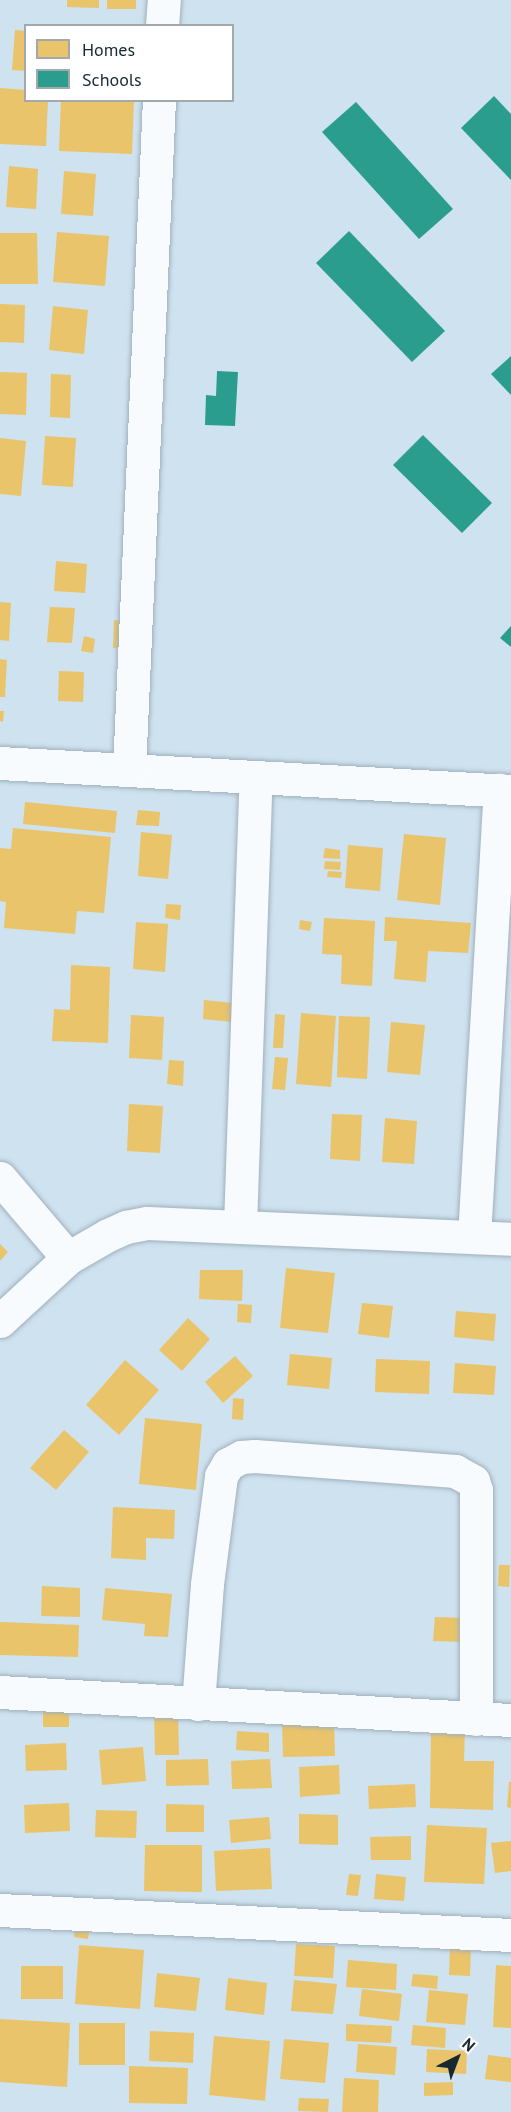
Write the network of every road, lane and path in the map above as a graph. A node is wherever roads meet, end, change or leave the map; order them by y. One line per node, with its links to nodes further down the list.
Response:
1 (164, 0): 2 (street)
2 (162, 24)
3 (159, 102): 5 (street)
4 (0, 763): 5 (street)
5 (129, 770): 6 (street)
6 (256, 778): 7 (street); 9 (street)
7 (506, 790): 10 (street)
8 (0, 1178): 12 (street)
9 (240, 1225): 10 (street); 12 (street)
10 (474, 1237): 11 (street)
11 (511, 1239)
12 (68, 1258): 13 (street)
13 (0, 1321)
14 (0, 1692): 15 (street)
15 (198, 1704): 16 (street); 16 (street)
16 (476, 1719): 17 (street)
17 (511, 1720)
18 (0, 1910): 19 (street)
19 (511, 1935)

